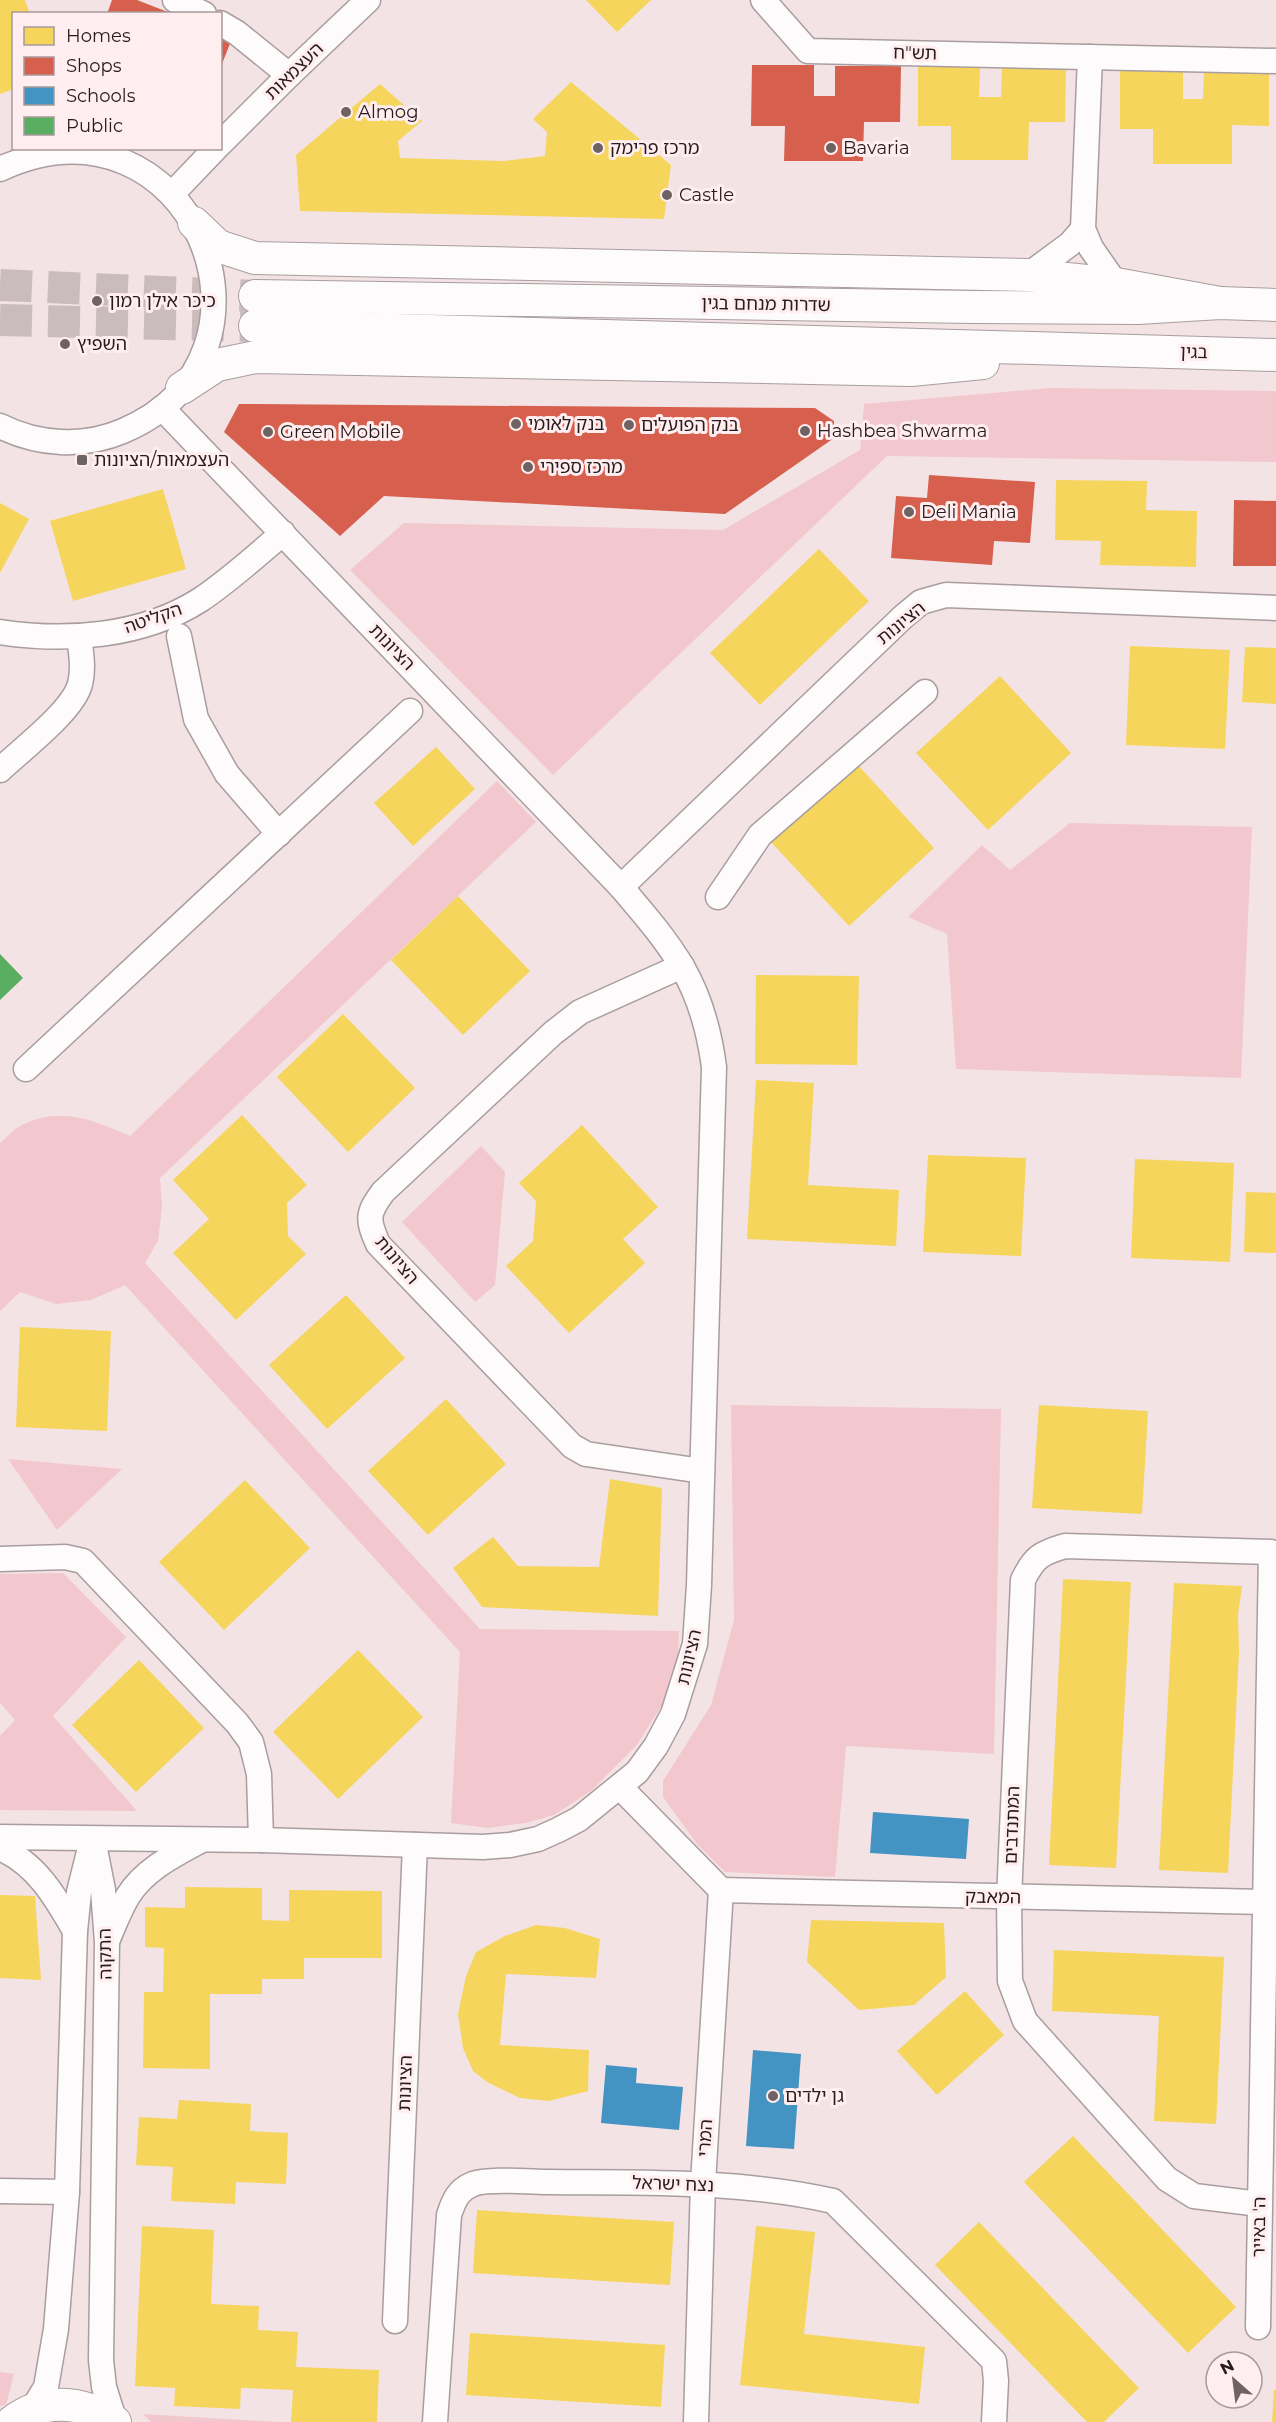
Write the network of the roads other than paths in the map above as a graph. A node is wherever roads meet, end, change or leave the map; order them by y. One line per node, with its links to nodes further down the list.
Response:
1 (175, 0): 4 (street)
2 (368, 0): 8 (street, העצמאות)
3 (763, 0): 6 (street, תש"ח)
4 (200, 12)
5 (222, 24): 8 (street)
6 (1090, 57): 7 (street, תש"ח); 14 (street)
7 (1276, 61)
8 (289, 75): 9 (street, העצמאות)
9 (222, 142)
10 (214, 150): 12 (street)
11 (0, 169): 12 (street)
12 (172, 194): 13 (street)
13 (194, 224): 15 (main road); 21 (street)
14 (1083, 229): 15 (street); 16 (street)
15 (1028, 275): 16 (main road)
16 (1116, 284): 17 (main road)
17 (1220, 303): 18 (main road, שדרות מנחם בגין); 19 (main road, שדרות מנחם בגין)
18 (1276, 305)
19 (1113, 350): 20 (main road, בגין); 21 (main road)
20 (1276, 355)
21 (172, 398): 22 (street); 23 (street, הציונות)
22 (0, 426)
23 (283, 533): 27 (street, הקליטה); 32 (street, הציונות)
24 (1276, 608): 32 (street, הציונות)
25 (0, 632): 27 (street, הקליטה)
26 (179, 636): 31 (street)
27 (79, 637): 30 (street)
28 (925, 692): 33 (street)
29 (410, 711): 31 (street)
30 (0, 770)
31 (279, 834): 35 (street)
32 (621, 887): 34 (street, הציונות)
33 (717, 897)
34 (682, 966): 36 (street, הציונות); 36 (street, הציונות)
35 (26, 1069)
36 (702, 1471): 39 (street, הציונות)
37 (1271, 1552): 47 (street, המתנדבים); 48 (street, ה' באייר)
38 (0, 1559): 43 (street)
39 (620, 1787): 44 (street, הציונות); 46 (street)
40 (0, 1837): 41 (street, הציונות)
41 (93, 1839): 42 (street, הציונות); 49 (street, התקוה); 50 (street, התקוה)
42 (202, 1840): 43 (street, הציונות); 50 (street)
43 (261, 1840): 44 (street, הציונות)
44 (415, 1845): 55 (street, הציונות)
45 (0, 1848): 49 (street)
46 (721, 1890): 47 (street, המאבק); 51 (street, המרי)
47 (1010, 1898): 48 (street, המאבק); 54 (street, המתנדבים)
48 (1265, 1902): 54 (street, ה' באייר)
49 (75, 1930): 53 (street, התקוה)
50 (107, 1942): 58 (street, התקוה)
51 (703, 2183): 59 (street, נצח ישראל); 60 (street, המרי); 61 (street, נצח ישראל)
52 (0, 2191): 53 (street)
53 (68, 2192): 57 (street, התקוה)
54 (1260, 2204): 56 (street, ה' באייר)
55 (395, 2320)
56 (1258, 2327)
57 (16, 2419): 58 (main road)
58 (115, 2422)
59 (435, 2422)
60 (696, 2422)
61 (994, 2422)

